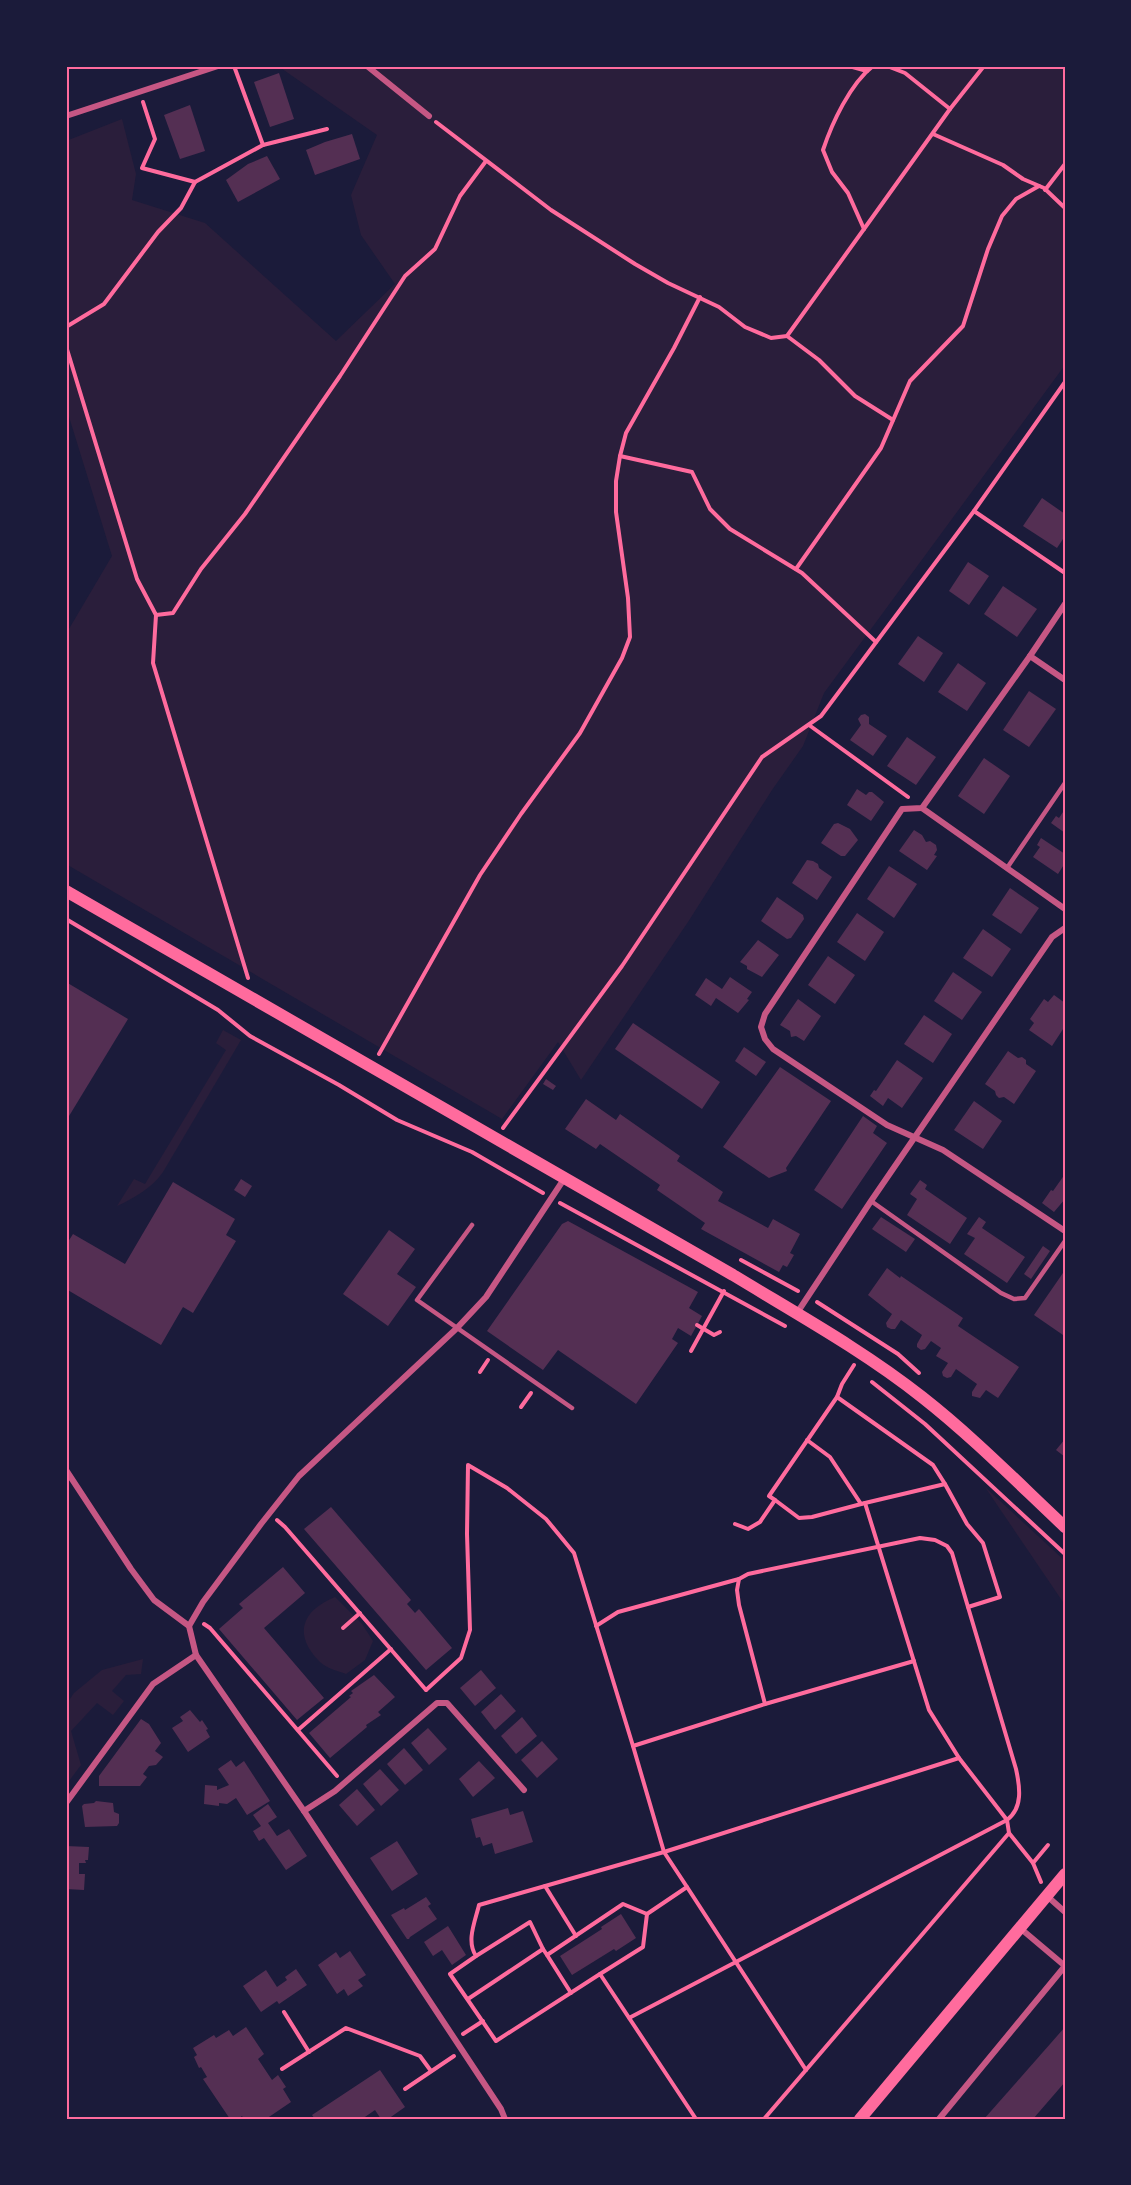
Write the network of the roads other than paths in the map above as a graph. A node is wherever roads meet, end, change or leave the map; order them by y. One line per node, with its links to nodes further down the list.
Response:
1 (218, 66): 3 (street)
2 (367, 66): 4 (street)
3 (66, 116)
4 (429, 116)
5 (1065, 604): 6 (street)
6 (1030, 656): 7 (street); 9 (street)
7 (1065, 680)
8 (1065, 783): 10 (lane)
9 (922, 808): 10 (street); 14 (street)
10 (1007, 868): 12 (street)
11 (66, 891): 15 (main road)
12 (1065, 909)
13 (1065, 928): 14 (street)
14 (914, 1137): 16 (street); 18 (street)
15 (564, 1179): 20 (main road); 21 (street)
16 (871, 1201): 19 (lane); 20 (street)
17 (472, 1226): 21 (lane)
18 (1065, 1231)
19 (1065, 1241)
20 (796, 1313): 24 (main road)
21 (457, 1328): 22 (lane); 25 (street)
22 (572, 1408)
23 (66, 1470): 25 (street)
24 (1065, 1527)
25 (189, 1626): 26 (street)
26 (196, 1655): 28 (street); 29 (street)
27 (524, 1790): 29 (street)
28 (66, 1803)
29 (304, 1811): 35 (street)
30 (1065, 1874): 31 (main road)
31 (1047, 1896): 32 (street); 33 (main road)
32 (1065, 1912)
33 (1020, 1928): 34 (street); 36 (main road)
34 (1065, 1966): 37 (street)
35 (505, 2119)
36 (860, 2119)
37 (939, 2119)

